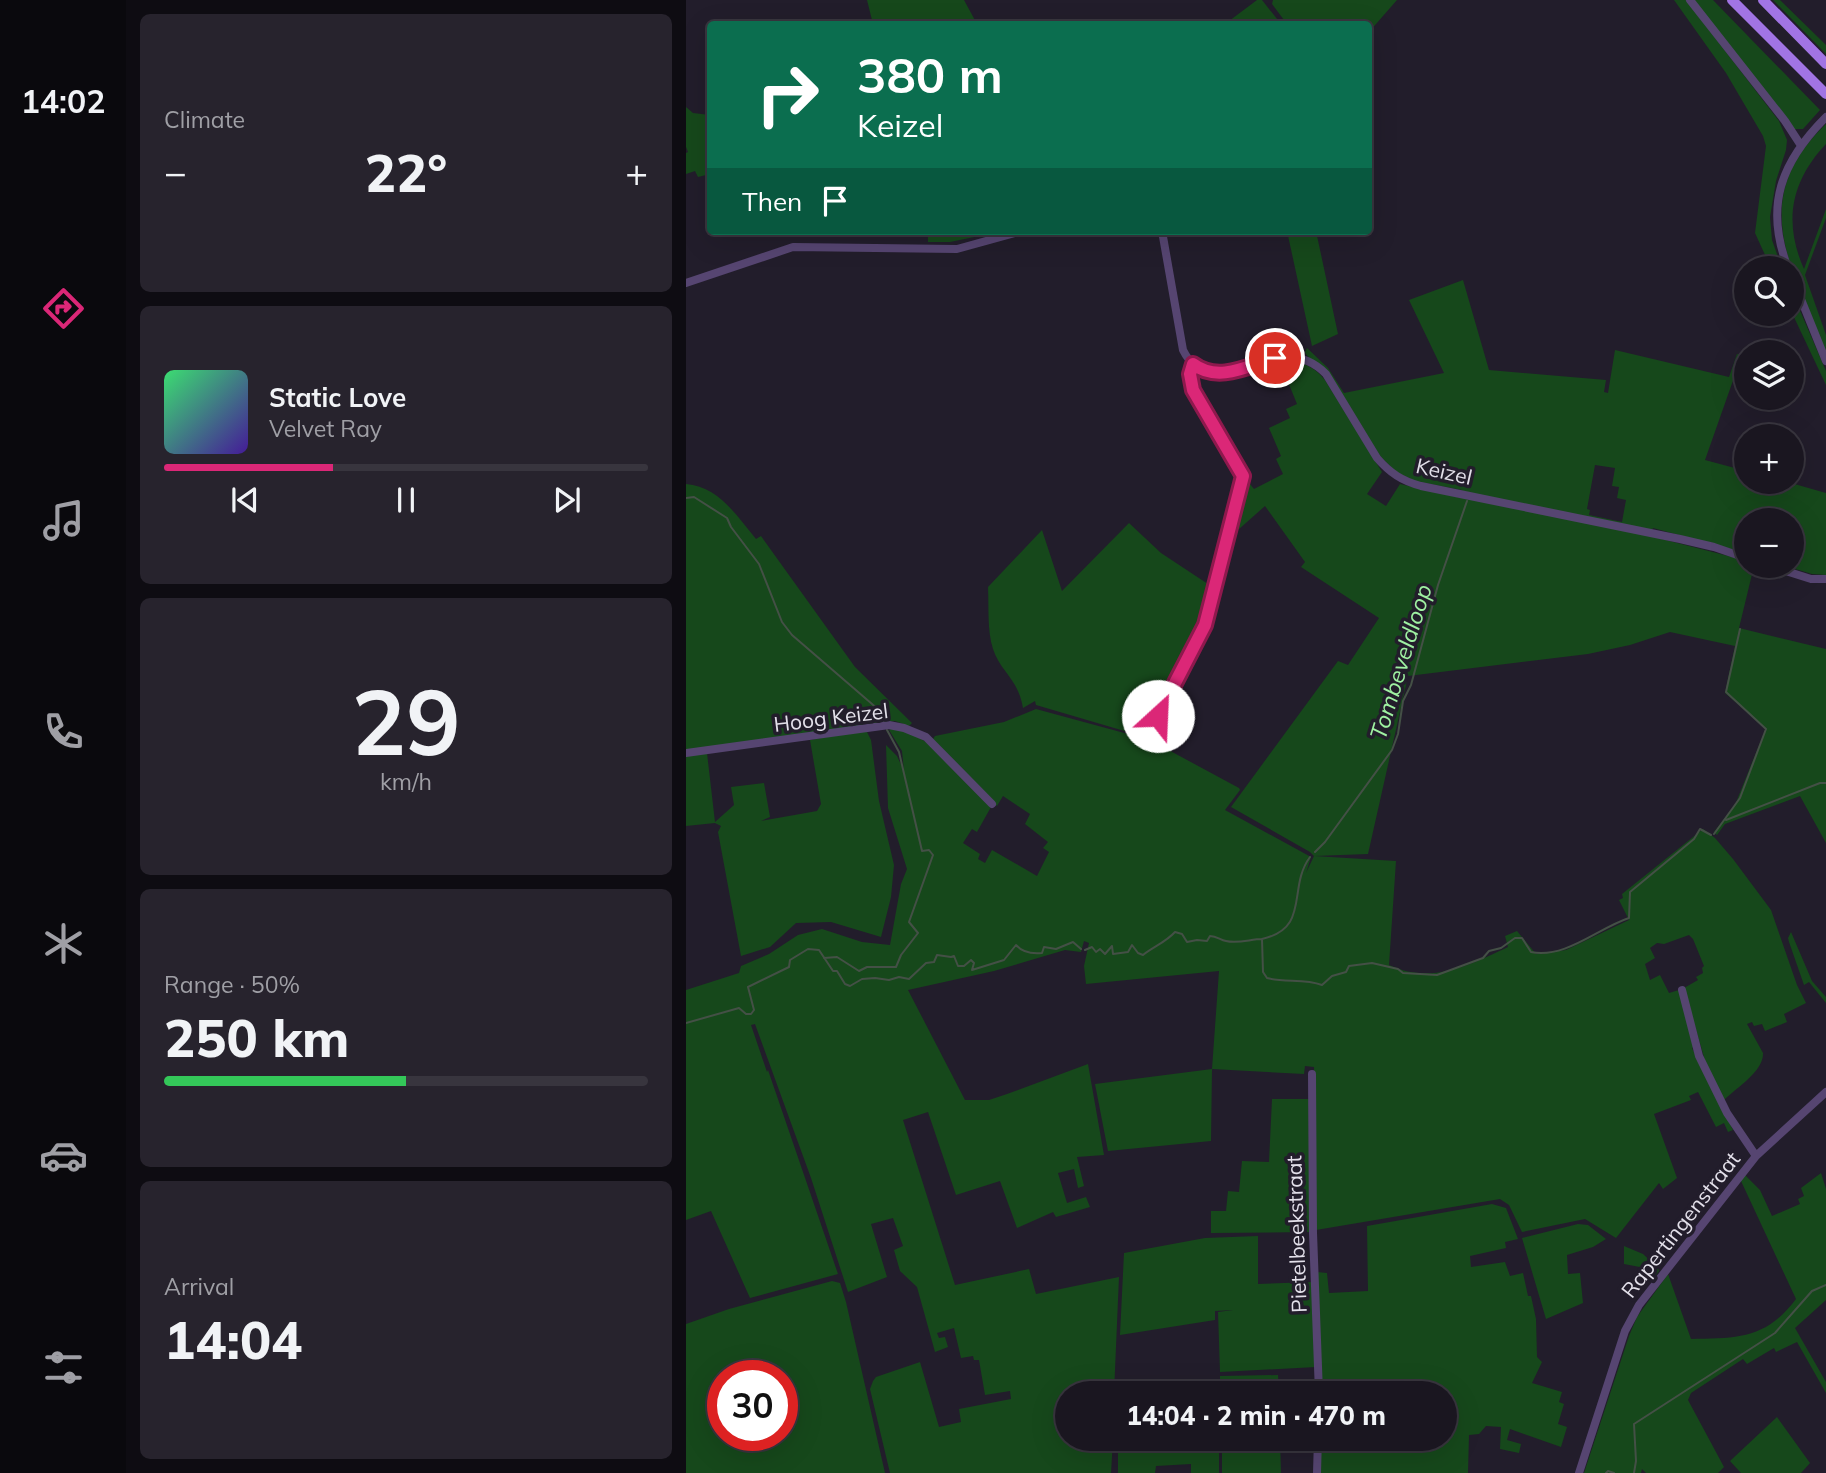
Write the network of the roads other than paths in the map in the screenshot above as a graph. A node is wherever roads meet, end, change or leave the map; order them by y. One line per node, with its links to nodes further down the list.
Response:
1 (1690, 0): 7 (street)
2 (1732, 0): 5 (highway)
3 (1763, 0): 4 (highway)
4 (1826, 64)
5 (1826, 94)
6 (1826, 117): 7 (street)
7 (1800, 144): 10 (street)
8 (1008, 235): 11 (street)
9 (1162, 235): 14 (street)
10 (1785, 256)
11 (686, 283)
12 (1804, 307): 13 (street)
13 (1826, 361)
14 (1193, 364): 15 (street, Keizel); 18 (street)
15 (1734, 554)
16 (1804, 577): 17 (street)
17 (1826, 579)
18 (1139, 737)
19 (686, 753): 20 (street, Hoog Keizel)
20 (992, 804)
21 (1682, 990): 24 (street, Rapertingenstraat)
22 (1312, 1074): 25 (street, Pietelbeekstraat)
23 (1826, 1092): 24 (street, Rapertingenstraat)
24 (1756, 1156): 28 (street, Rapertingenstraat)
25 (1319, 1381)
26 (1318, 1451): 27 (street)
27 (1317, 1473)
28 (1578, 1473)

